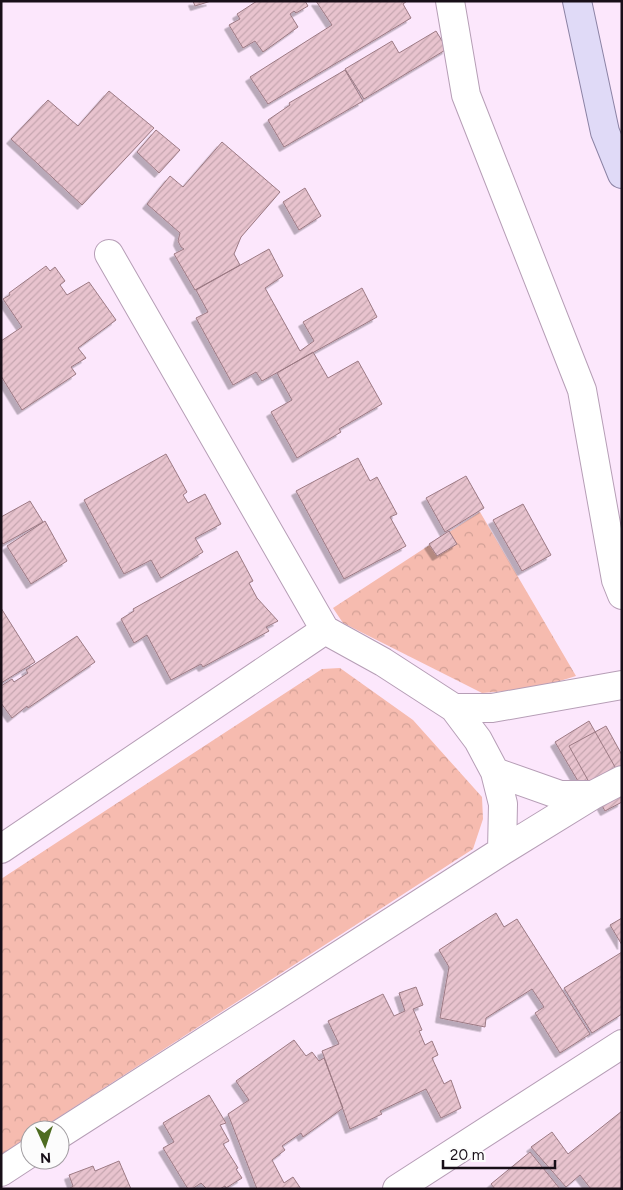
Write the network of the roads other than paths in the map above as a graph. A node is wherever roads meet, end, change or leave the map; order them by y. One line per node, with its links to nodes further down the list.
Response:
1 (450, 1): 5 (street)
2 (577, 1): 3 (main road)
3 (622, 174)
4 (109, 254): 6 (street)
5 (622, 595)
6 (325, 630): 8 (street); 12 (street)
7 (622, 685): 8 (street)
8 (454, 708): 9 (street)
9 (494, 772): 11 (street); 13 (street)
10 (622, 780): 11 (street)
11 (593, 795): 13 (street)
12 (1, 849)
13 (502, 851): 15 (street)
14 (622, 1044): 18 (street)
15 (70, 1128)
16 (20, 1160): 17 (street)
17 (1, 1172)
18 (397, 1189)

